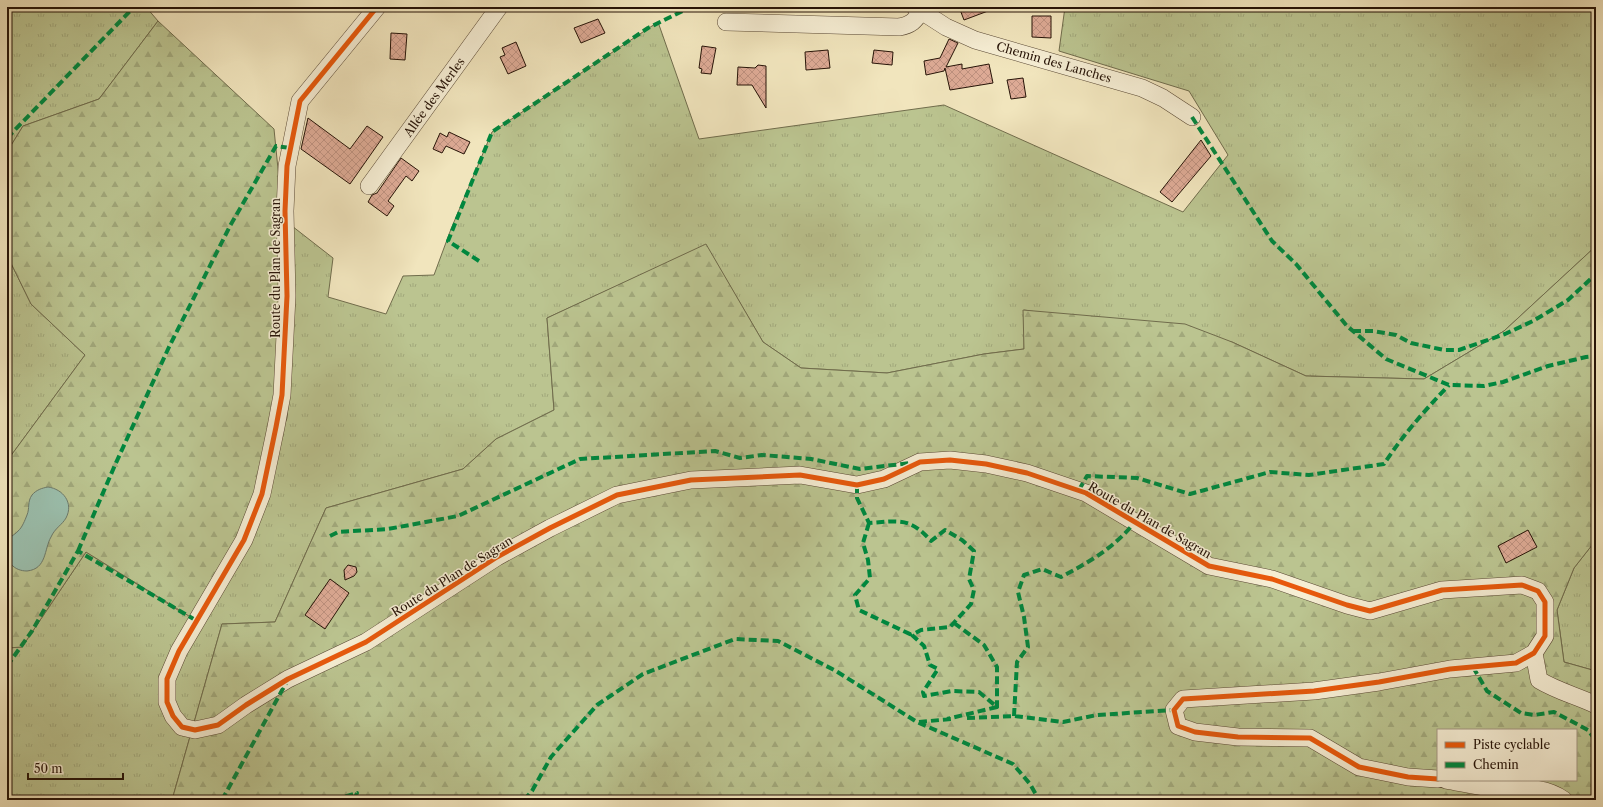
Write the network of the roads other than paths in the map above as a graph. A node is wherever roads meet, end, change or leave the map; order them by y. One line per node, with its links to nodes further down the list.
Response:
1 (377, 7): 7 (street, Route du Plan de Sagran)
2 (499, 7): 6 (street, Allée des Merles)
3 (918, 9): 4 (street); 5 (street, Chemin des Lanches)
4 (726, 22)
5 (1192, 117)
6 (369, 186)
7 (1534, 653): 8 (street); 9 (street)
8 (1596, 705)
9 (1437, 779)
10 (1452, 781): 11 (street)
11 (1564, 800)

